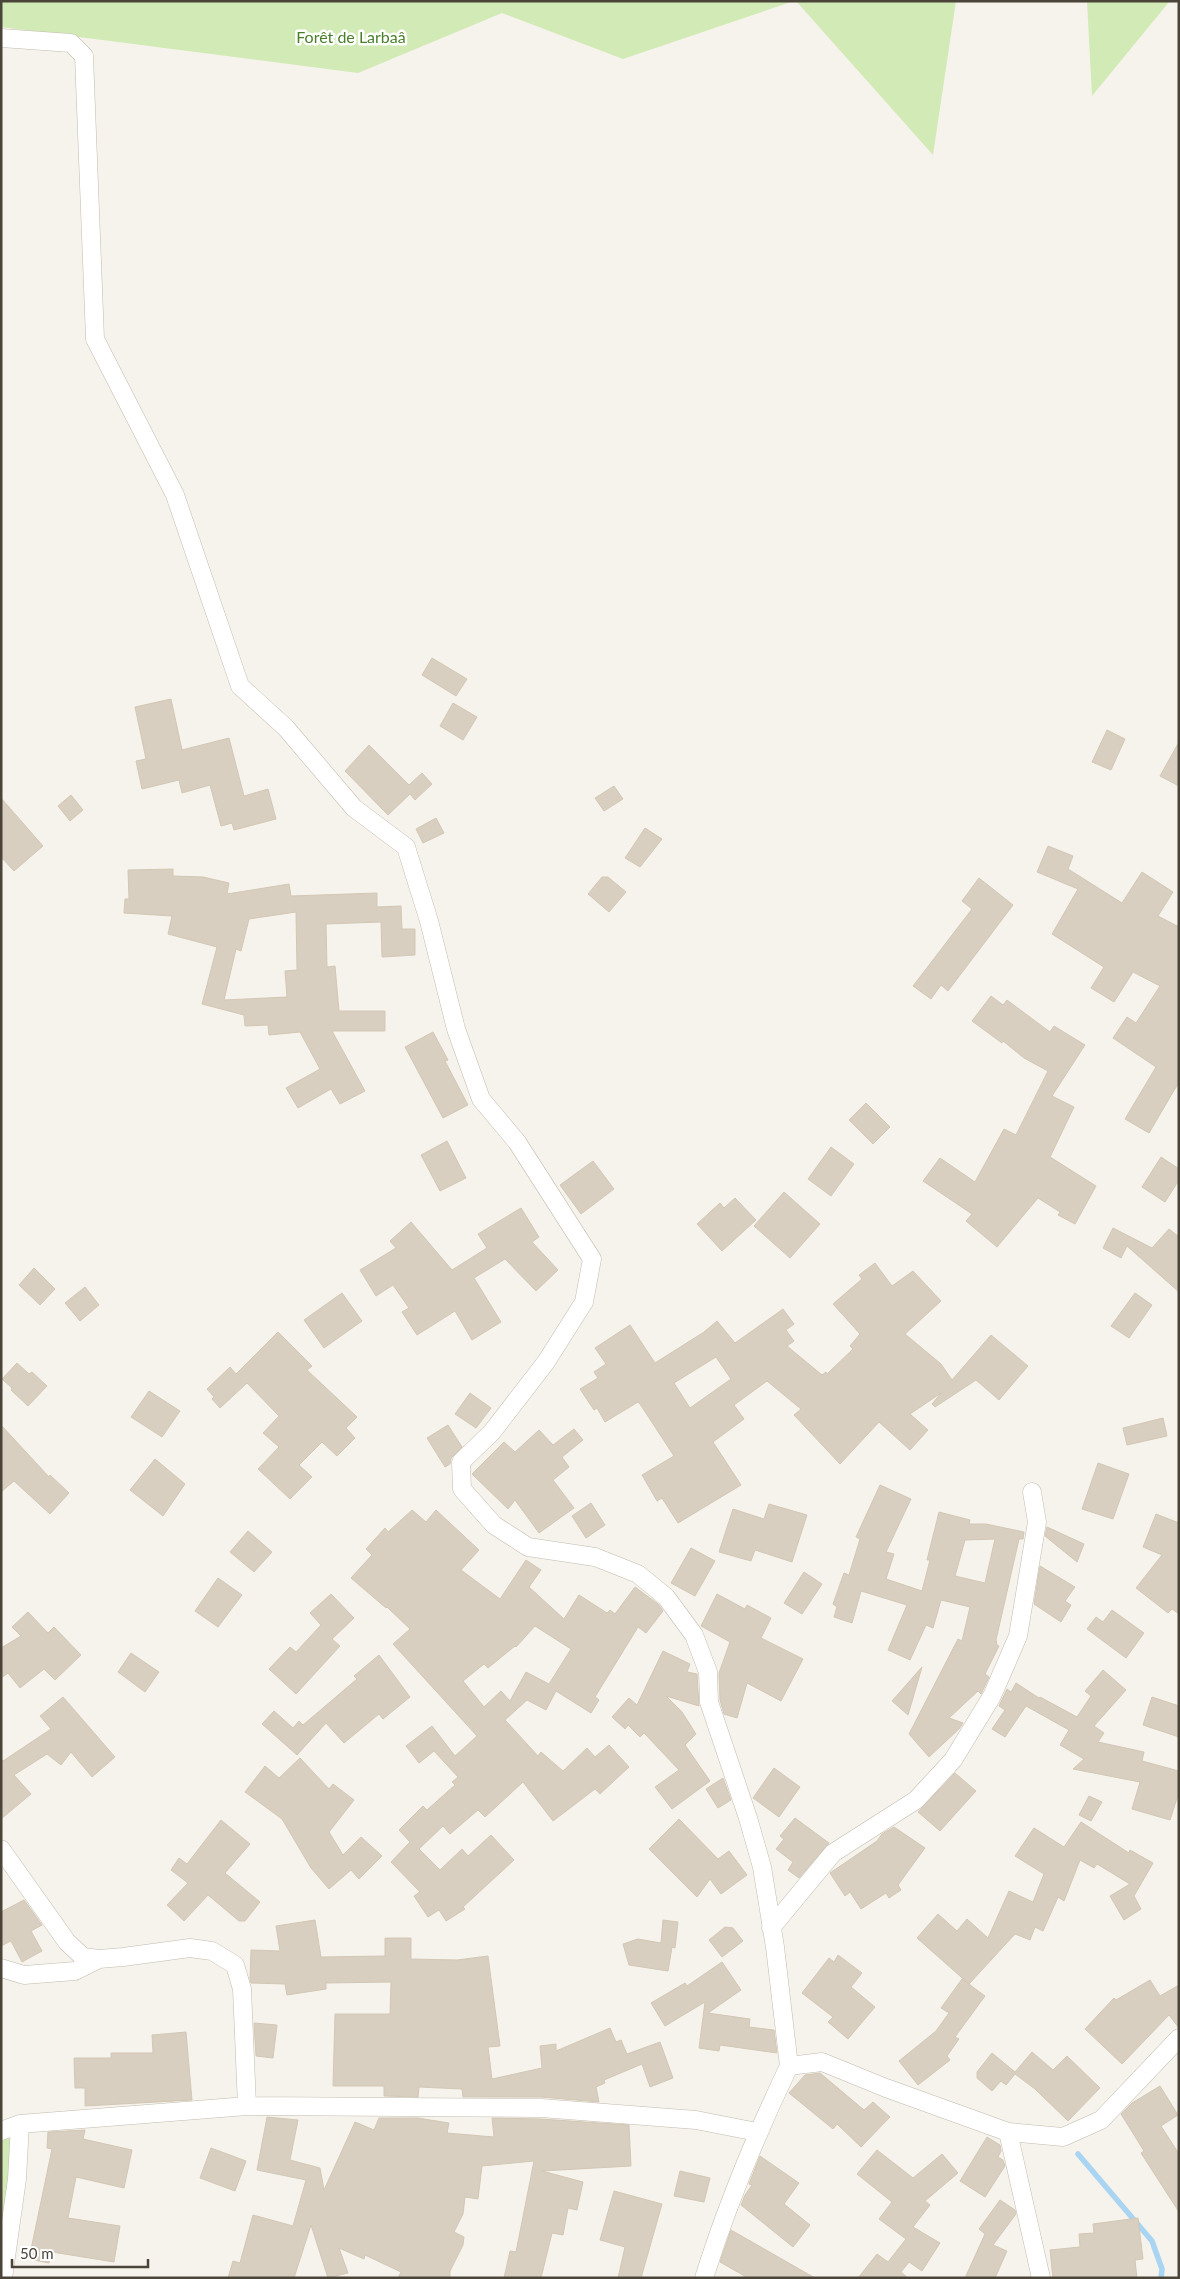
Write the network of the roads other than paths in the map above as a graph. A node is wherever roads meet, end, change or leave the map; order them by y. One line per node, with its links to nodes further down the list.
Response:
1 (1, 38): 4 (street)
2 (1032, 1492): 4 (street)
3 (1, 1849): 5 (street)
4 (771, 1928): 8 (street)
5 (99, 1959): 6 (street); 9 (street)
6 (1, 1968)
7 (1179, 2038): 13 (street)
8 (789, 2066): 12 (street); 13 (street)
9 (247, 2106): 10 (street); 12 (street)
10 (20, 2124): 11 (street); 14 (street)
11 (1, 2131)
12 (757, 2132): 15 (street)
13 (1008, 2132): 16 (street)
14 (3, 2278)
15 (704, 2278)
16 (1041, 2278)

